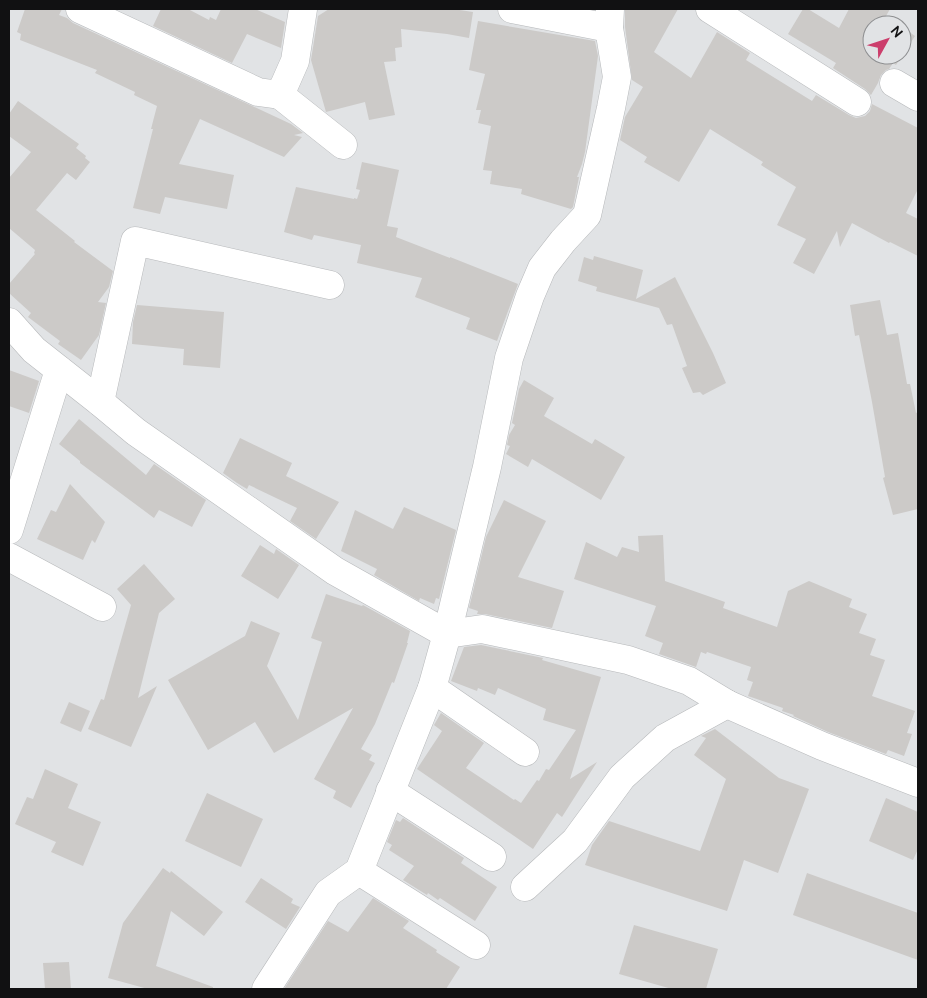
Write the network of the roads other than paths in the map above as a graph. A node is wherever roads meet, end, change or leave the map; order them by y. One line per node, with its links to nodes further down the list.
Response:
1 (80, 9): 7 (street)
2 (303, 9): 7 (street)
3 (512, 9): 5 (street)
4 (710, 9): 9 (street)
5 (609, 18): 18 (street)
6 (894, 82): 8 (street)
7 (280, 95): 10 (street)
8 (918, 97)
9 (857, 102)
10 (343, 145)
11 (330, 285): 14 (street)
12 (9, 322): 13 (street)
13 (59, 370): 14 (street); 15 (street)
14 (100, 402): 18 (street)
15 (9, 530)
16 (9, 557): 17 (street)
17 (102, 607)
18 (447, 634): 19 (street); 20 (street)
19 (432, 688): 21 (street); 23 (street)
20 (726, 704): 22 (street); 26 (street)
21 (525, 752)
22 (918, 783)
23 (390, 792): 24 (street); 25 (street)
24 (492, 857)
25 (359, 871): 27 (street); 28 (street)
26 (525, 887)
27 (476, 946)
28 (266, 989)

